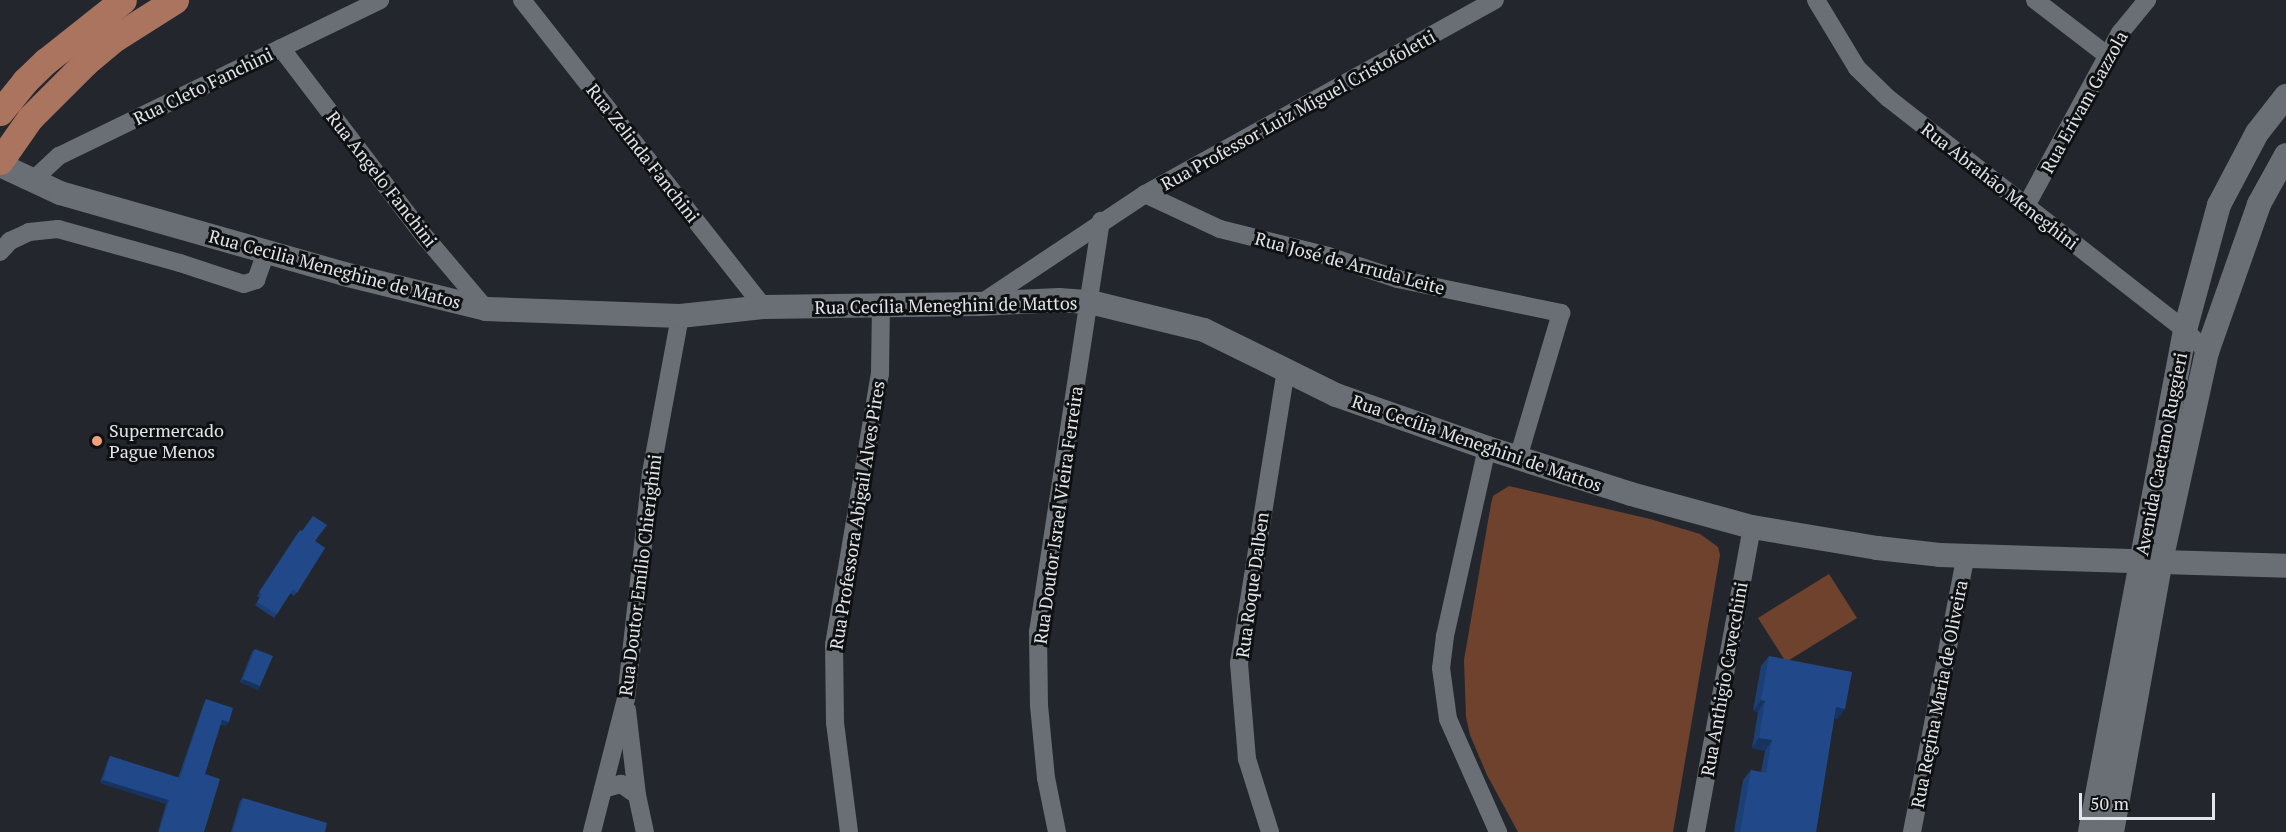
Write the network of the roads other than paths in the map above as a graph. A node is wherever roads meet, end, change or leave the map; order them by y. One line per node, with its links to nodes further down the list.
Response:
1 (123, 0): 13 (main road)
2 (175, 0): 15 (main road)
3 (380, 0): 10 (street, Rua Cleto Fanchini)
4 (522, 0): 25 (street, Rua Zelinda Fanchini)
5 (1495, 0): 9 (street, Rua Professor Luiz Miguel Cristofoletti)
6 (1816, 0): 18 (street, Rua Abrahão Meneghini)
7 (2035, 0): 11 (street)
8 (2146, 0): 11 (street, Rua Erivam Gazzola)
9 (1470, 7): 17 (street, Rua Professor Luiz Miguel Cristofoletti)
10 (280, 48): 16 (street, Rua Cleto Fanchini); 26 (street, Rua Angelo Fanchini)
11 (2108, 56): 18 (street, Rua Erivam Gazzola)
12 (2286, 96): 28 (street, Avenida Caetano Ruggieri)
13 (0, 112)
14 (2286, 155): 29 (street, Avenida Caetano Ruggieri)
15 (0, 163): 16 (street, Rua Cecilia Meneghine de Matos)
16 (32, 181): 21 (street, Rua Cecilia Meneghine de Matos)
17 (1145, 194): 19 (street, Rua Professor Luiz Miguel Cristofoletti); 32 (street, Rua José de Arruda Leite)
18 (2026, 206): 28 (street, Rua Abrahão Meneghini)
19 (1101, 221): 22 (street); 23 (street, Rua Professor Luiz Miguel Cristofoletti)
20 (0, 252): 21 (street)
21 (266, 252): 26 (street, Rua Cecilia Meneghine de Matos)
22 (1090, 302): 23 (street, Rua Cecília Meneghini de Mattos); 30 (street, Rua Cecília Meneghini de Mattos); 44 (street, Rua Doutor Israel Vieira Ferreira)
23 (979, 304): 24 (street, Rua Cecília Meneghini de Mattos)
24 (881, 305): 25 (street, Rua Cecília Meneghini de Mattos); 43 (street, Rua Professora Abigail Alves Pires)
25 (764, 307): 27 (street, Rua Cecília Meneghini de Mattos)
26 (486, 309): 27 (street, Rua Cecilia Meneghine de Matos)
27 (680, 316): 37 (street, Rua Doutor Emílio Chierighini)
28 (2185, 330): 29 (street, Rua Abrahão Meneghini); 35 (street, Avenida Caetano Ruggieri)
29 (2207, 352): 35 (street, Avenida Caetano Ruggieri)
30 (1286, 371): 31 (street, Rua Cecília Meneghini de Mattos); 45 (street, Rua Roque Dalben)
31 (1487, 448): 32 (street, Rua Cecília Meneghini de Mattos); 40 (street)
32 (1518, 458): 33 (street, Rua Cecília Meneghini de Mattos)
33 (1752, 527): 34 (street, Rua Cecília Meneghini de Mattos); 46 (street, Rua Anthigio Cavecchini)
34 (1966, 555): 35 (street, Rua Cecília Meneghini de Mattos); 47 (street, Rua Regina Maria de Oliveira)
35 (2150, 560): 36 (street, Rua Cecília Meneghini de Mattos); 48 (street, Avenida Caetano Ruggieri); 49 (street, Avenida Caetano Ruggieri)
36 (2286, 566)
37 (626, 699): 38 (street, Rua Doutor Emílio Chierighini); 39 (street)
38 (603, 789): 39 (street); 41 (street, Rua Doutor Emílio Chierighini)
39 (637, 795): 42 (street)
40 (1491, 830)
41 (592, 832)
42 (645, 832)
43 (849, 832)
44 (1057, 832)
45 (1270, 832)
46 (1696, 832)
47 (1912, 832)
48 (2090, 832)
49 (2112, 832)

